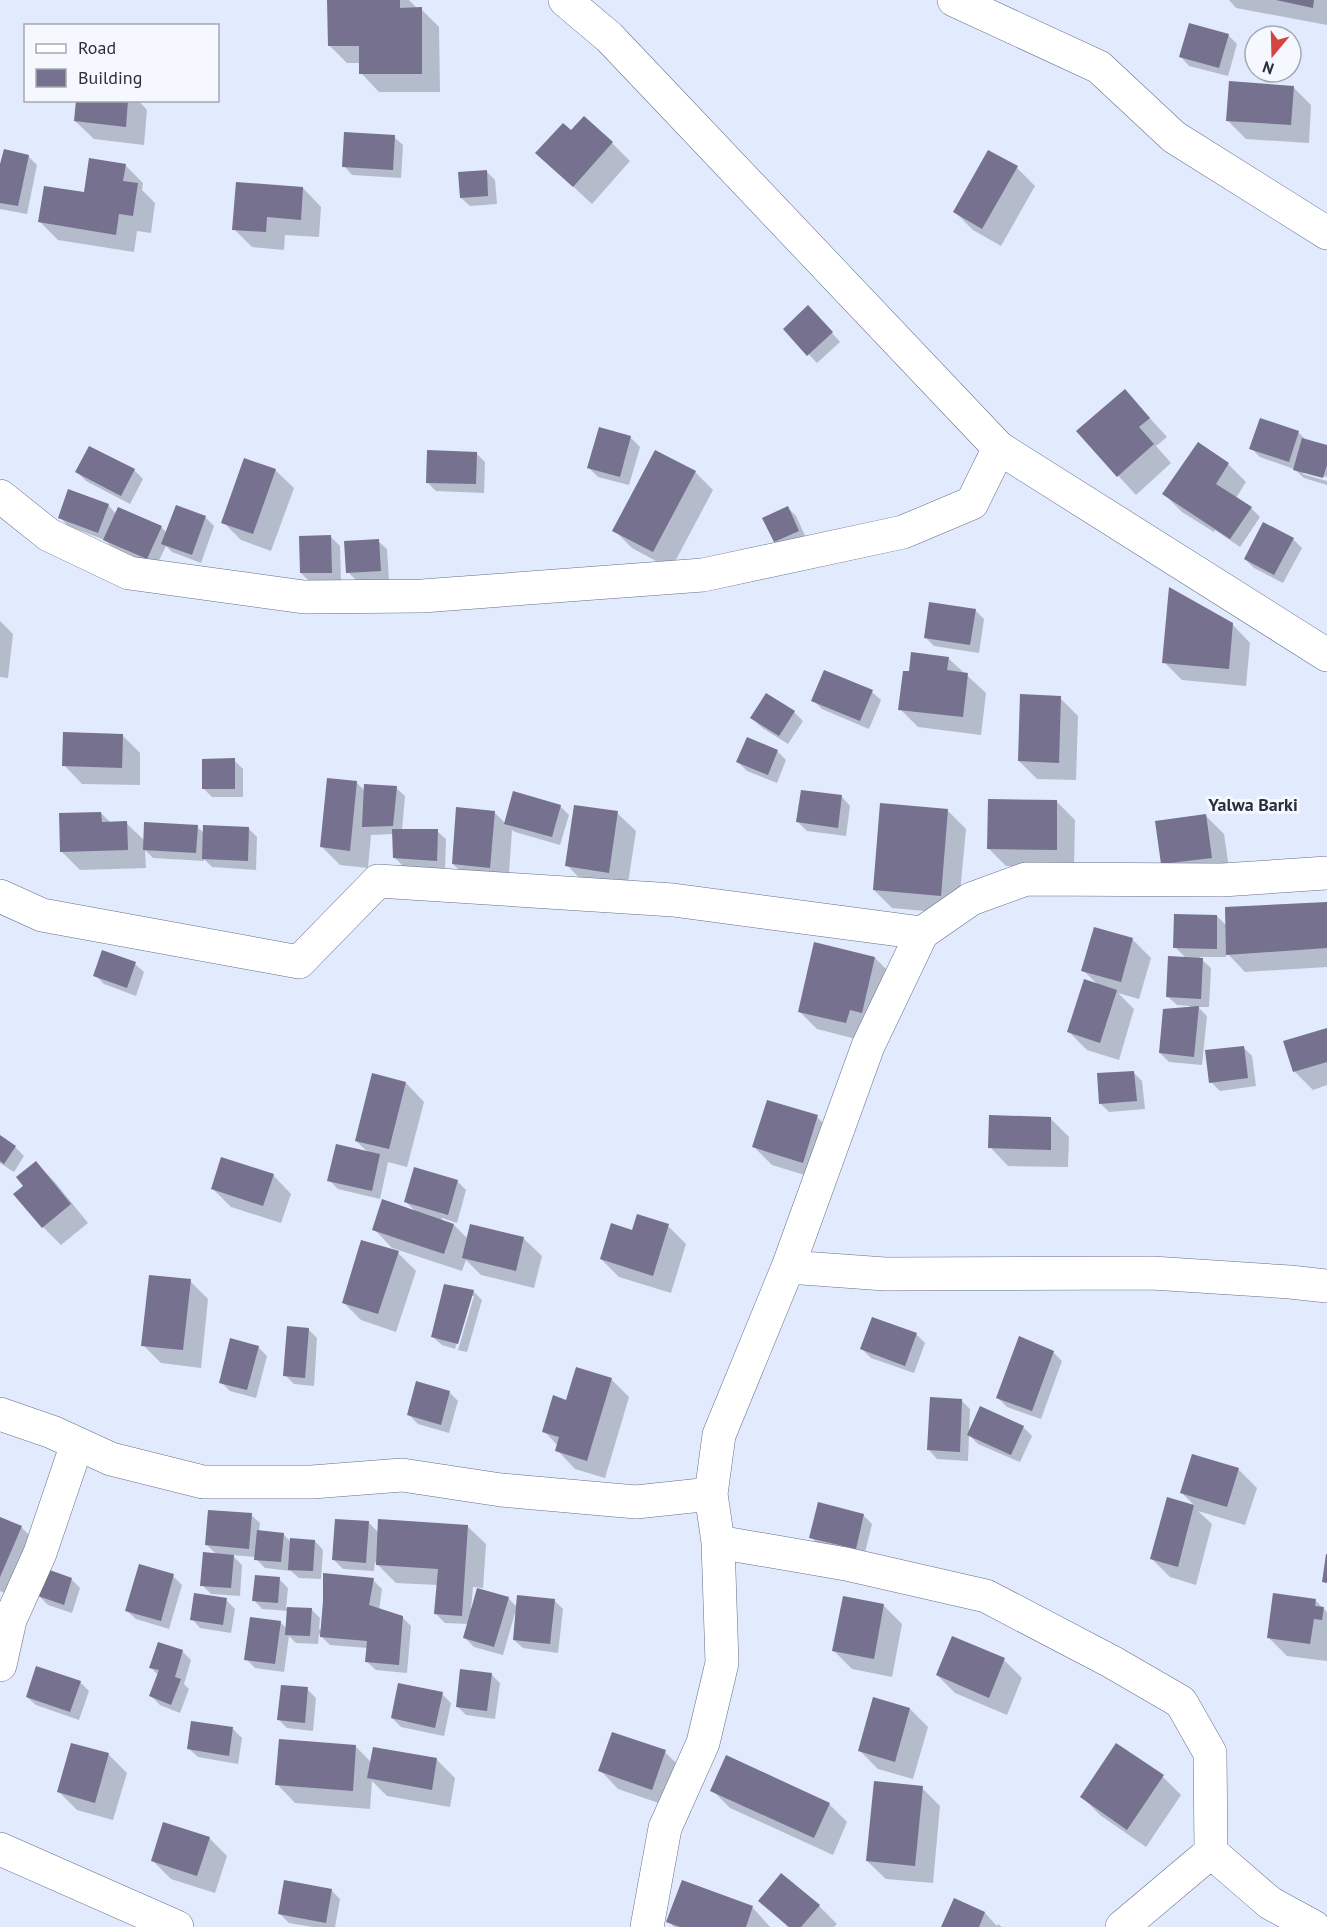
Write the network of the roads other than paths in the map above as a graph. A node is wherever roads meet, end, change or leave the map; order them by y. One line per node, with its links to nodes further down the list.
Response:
1 (565, 0): 4 (street)
2 (954, 0): 3 (street)
3 (1327, 233)
4 (999, 448): 5 (street); 6 (street)
5 (0, 496)
6 (1327, 655)
7 (1327, 873): 9 (street)
8 (0, 896): 9 (street)
9 (922, 933): 10 (street)
10 (788, 1267): 11 (street); 14 (street)
11 (1327, 1286)
12 (0, 1414): 13 (street)
13 (77, 1444): 14 (street); 16 (street)
14 (711, 1494): 15 (street)
15 (718, 1542): 18 (street); 20 (street)
16 (0, 1665)
17 (0, 1850): 19 (street)
18 (1211, 1852): 21 (street); 22 (street)
19 (177, 1927)
20 (647, 1927)
21 (1122, 1927)
22 (1314, 1927)

